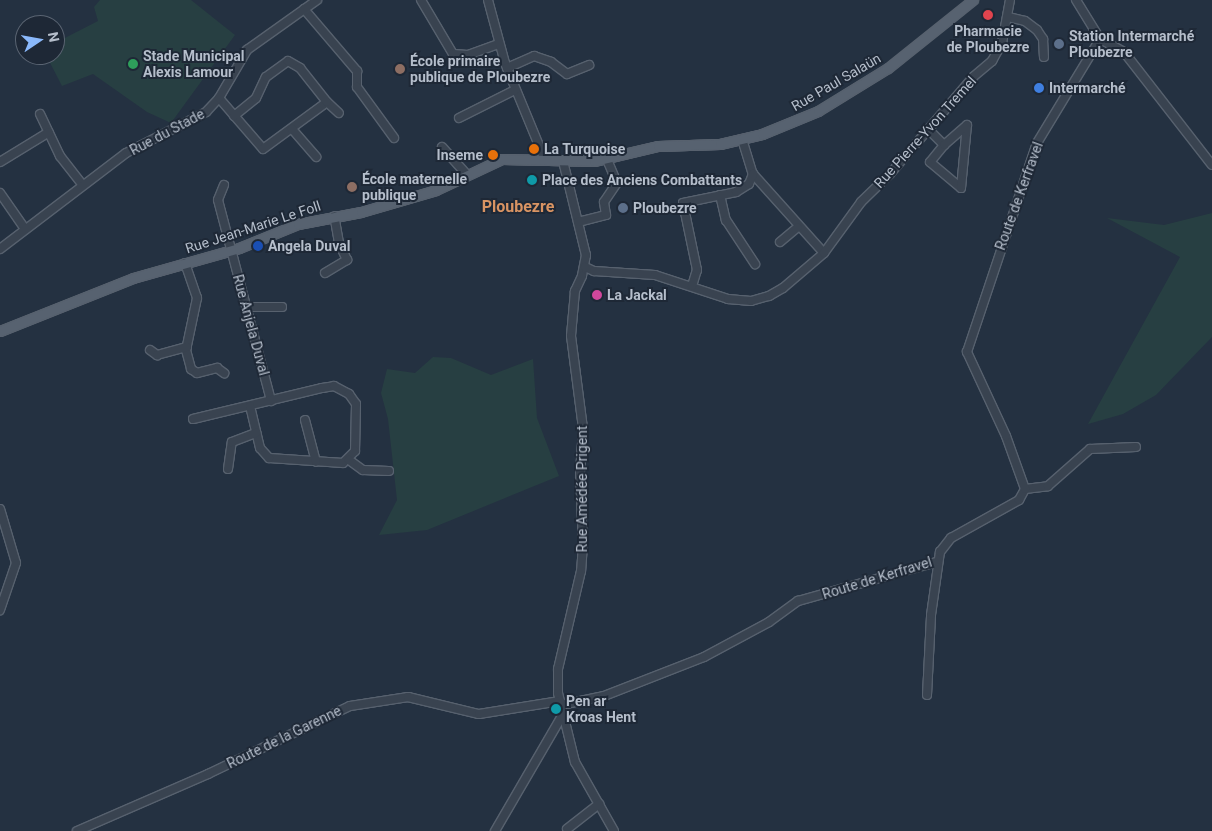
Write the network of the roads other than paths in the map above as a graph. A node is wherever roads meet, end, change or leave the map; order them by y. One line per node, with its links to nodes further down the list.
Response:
1 (317, 0): 7 (street, Rue du Stade)
2 (421, 0): 10 (street)
3 (488, 0): 10 (street)
4 (972, 0): 25 (main road, Rue Paul Salaün)
5 (1076, 0): 9 (street)
6 (1009, 2): 8 (street, Rue Pierre-Yvon Tremel)
7 (304, 9): 15 (street, Rue du Stade); 24 (street)
8 (1008, 17): 11 (street); 22 (street, Rue Pierre-Yvon Tremel)
9 (1100, 39): 33 (street); 69 (street, Route de Kerfravel)
10 (500, 44): 13 (street)
11 (1044, 57)
12 (588, 65): 13 (street)
13 (507, 68): 14 (street)
14 (515, 90): 20 (street); 30 (street)
15 (219, 98): 19 (street); 36 (street, Rue du Stade)
16 (326, 102): 17 (street); 19 (street); 21 (street)
17 (339, 113)
18 (40, 114): 23 (street)
19 (234, 116): 21 (street)
20 (459, 118)
21 (292, 129): 28 (street)
22 (928, 129): 26 (street); 47 (street, Rue Pierre-Yvon Tremel)
23 (49, 132): 32 (street); 36 (street)
24 (394, 138)
25 (742, 139): 29 (main road, Rue Paul Salaün); 34 (street)
26 (944, 145): 26 (street)
27 (442, 147): 35 (street)
28 (316, 157)
29 (607, 159): 31 (main road, Rue Paul Salaün); 41 (street)
30 (545, 160): 31 (main road, Rue Paul Salaün); 35 (main road, Rue Jean-Marie Le Foll)
31 (563, 161): 41 (street)
32 (0, 162)
33 (1212, 166)
34 (753, 174): 39 (street); 42 (street)
35 (467, 175): 40 (main road, Rue Jean-Marie Le Foll)
36 (83, 185): 43 (street, Rue du Stade)
37 (224, 185): 46 (street, Rue Anjela Duval)
38 (0, 193): 43 (street)
39 (720, 195): 49 (street); 52 (street)
40 (334, 216): 46 (main road, Rue Jean-Marie Le Foll); 51 (street)
41 (578, 222): 50 (street)
42 (798, 227): 44 (street); 47 (street)
43 (25, 229): 45 (street, Rue du Stade)
44 (780, 242)
45 (0, 249)
46 (230, 250): 48 (main road, Rue Jean-Marie Le Foll); 53 (street, Rue Anjela Duval)
47 (824, 253): 52 (street, Rue Pierre-Yvon Tremel)
48 (184, 264): 55 (main road, Rue Jean-Marie Le Foll); 56 (street)
49 (755, 264)
50 (585, 267): 52 (street, Rue Pierre-Yvon Tremel); 74 (street, Rue Amédée Prigent)
51 (325, 273)
52 (692, 286)
53 (247, 307): 54 (street); 59 (street, Rue Anjela Duval)
54 (282, 307)
55 (0, 331)
56 (187, 346): 57 (street); 58 (street)
57 (150, 350)
58 (224, 373)
59 (271, 401): 60 (street); 65 (street)
60 (250, 406): 61 (street); 63 (street)
61 (193, 419)
62 (305, 420): 66 (street)
63 (256, 433): 66 (street); 67 (street)
64 (1136, 447): 69 (street)
65 (348, 460): 66 (street); 68 (street)
66 (316, 462)
67 (228, 469)
68 (389, 471)
69 (1025, 489): 71 (street, Route de Kerfravel)
70 (0, 509): 72 (street)
71 (937, 562): 73 (street); 74 (street, Route de Kerfravel)
72 (0, 610)
73 (927, 694)
74 (562, 707): 75 (street, Rue Amédée Prigent); 77 (street, Route de la Garenne); 78 (street)
75 (598, 804): 76 (street); 79 (street, Rue Amédée Prigent)
76 (567, 829)
77 (78, 831)
78 (495, 831)
79 (614, 831)

